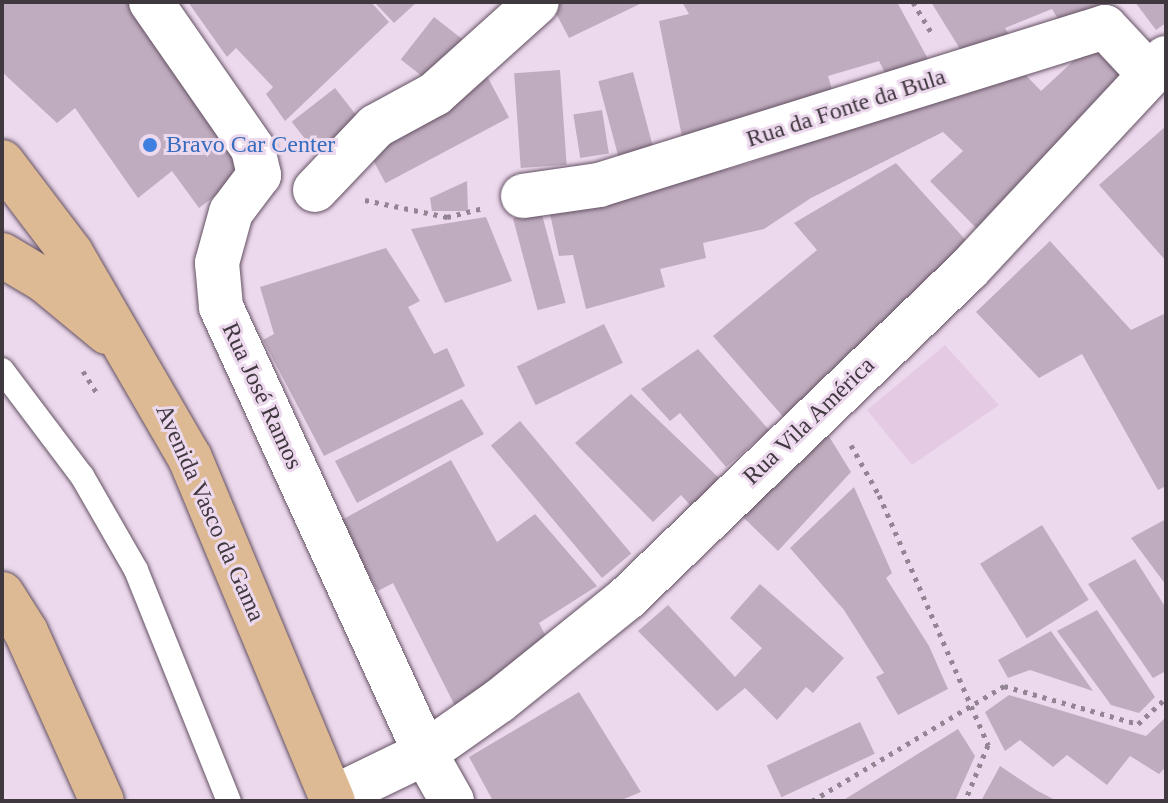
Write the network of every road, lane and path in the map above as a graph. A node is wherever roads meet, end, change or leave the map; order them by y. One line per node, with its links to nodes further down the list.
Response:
1 (151, 2): 16 (street, Rua José Ramos)
2 (537, 2): 5 (street)
3 (1158, 66): 6 (street, Rua da Fonte da Bula); 11 (street, Rua Vila América)
4 (2, 162): 8 (main road, Avenida Vasco da Gama)
5 (315, 190): 6 (path)
6 (523, 196)
7 (2, 255): 8 (main road)
8 (134, 354): 17 (main road, Avenida Vasco da Gama)
9 (81, 368): 12 (path)
10 (2, 370): 19 (lane)
11 (828, 402): 15 (path); 16 (street, Rua Vila América)
12 (106, 408)
13 (2, 594): 18 (main road)
14 (1166, 698): 15 (path)
15 (972, 706): 21 (path); 22 (path)
16 (425, 753): 17 (street, Rua Vila América); 20 (street, Rua José Ramos)
17 (333, 799)
18 (102, 801)
19 (229, 801)
20 (452, 801)
21 (812, 801)
22 (965, 801)

